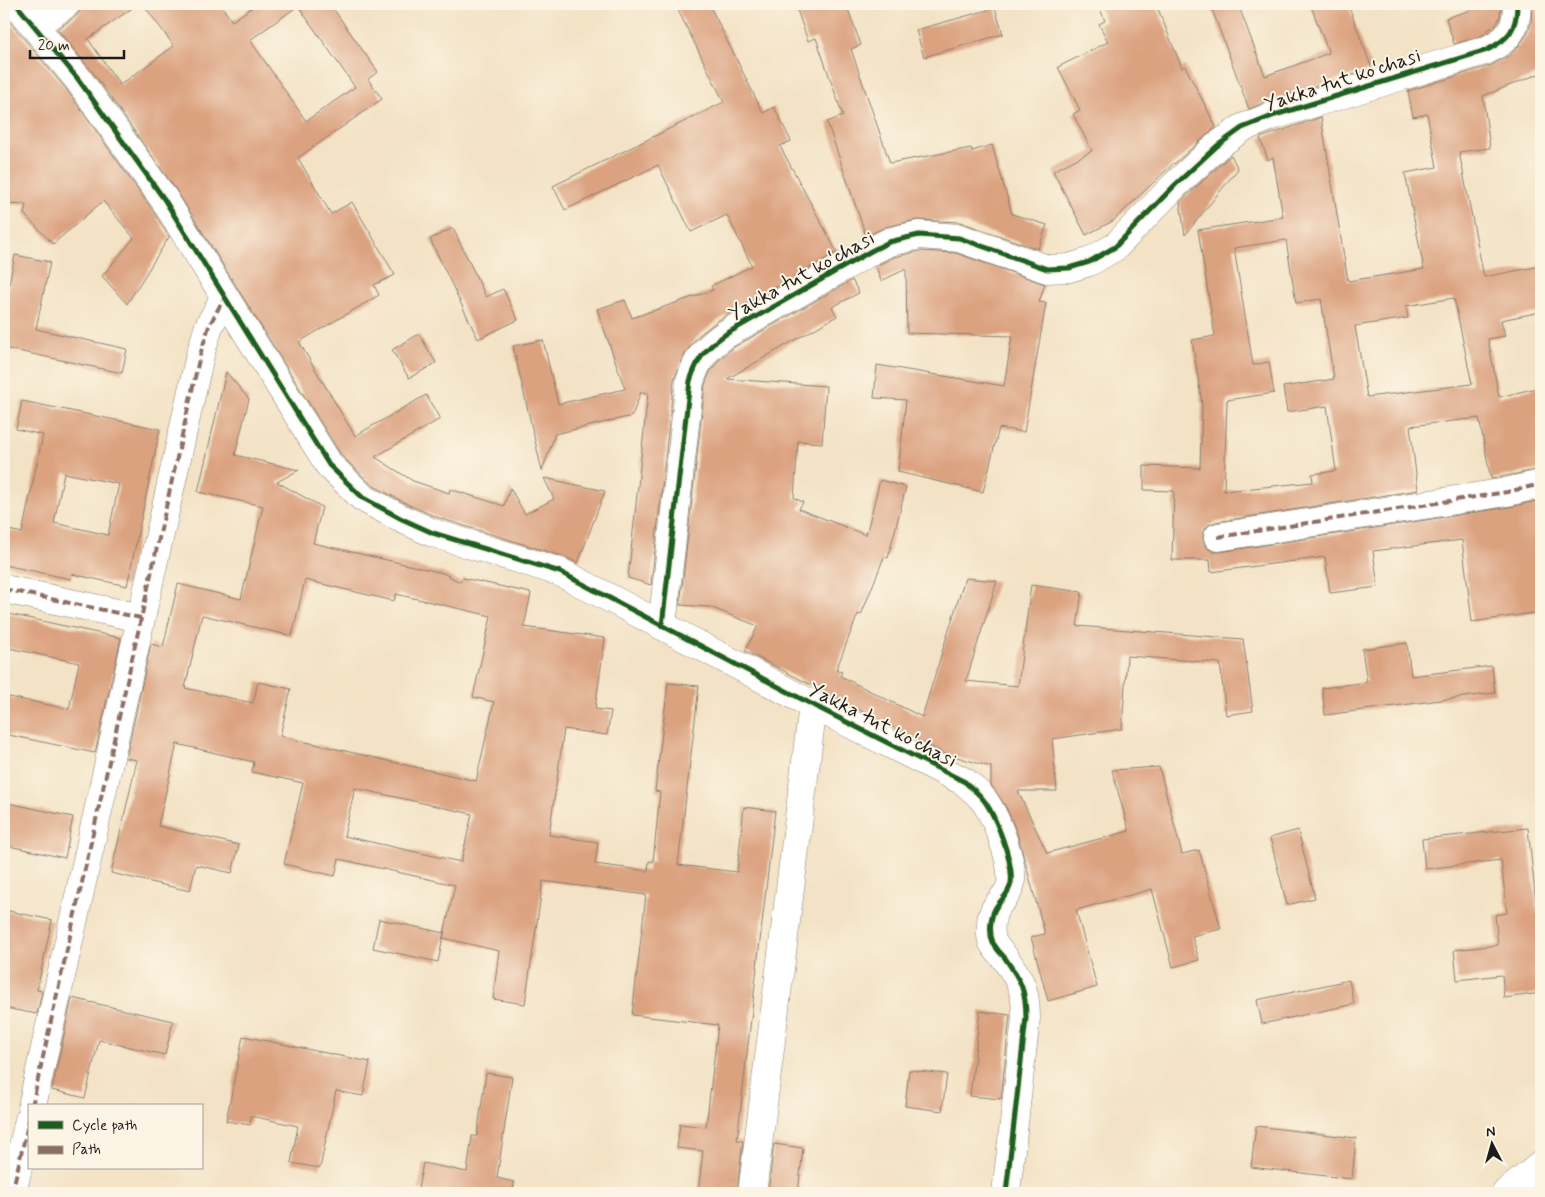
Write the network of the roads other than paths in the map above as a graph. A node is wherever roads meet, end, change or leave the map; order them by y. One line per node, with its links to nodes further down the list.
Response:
1 (16, 4): 4 (street, Yakka tut koʻchasi)
2 (66, 4): 4 (street)
3 (1517, 4): 10 (street, Yakka tut koʻchasi)
4 (34, 26): 5 (street, Yakka tut koʻchasi)
5 (224, 298): 9 (street); 10 (street, Yakka tut koʻchasi)
6 (1541, 484): 7 (street)
7 (1218, 537)
8 (4, 589): 9 (street)
9 (141, 618): 12 (street)
10 (662, 626): 11 (street, Yakka tut koʻchasi)
11 (813, 706): 16 (street, Yakka tut koʻchasi); 17 (street, Yakka tut koʻchasi)
12 (32, 1104)
13 (28, 1124): 15 (street)
14 (1541, 1165): 18 (street)
15 (12, 1193)
16 (752, 1193)
17 (1006, 1193)
18 (1506, 1193)

